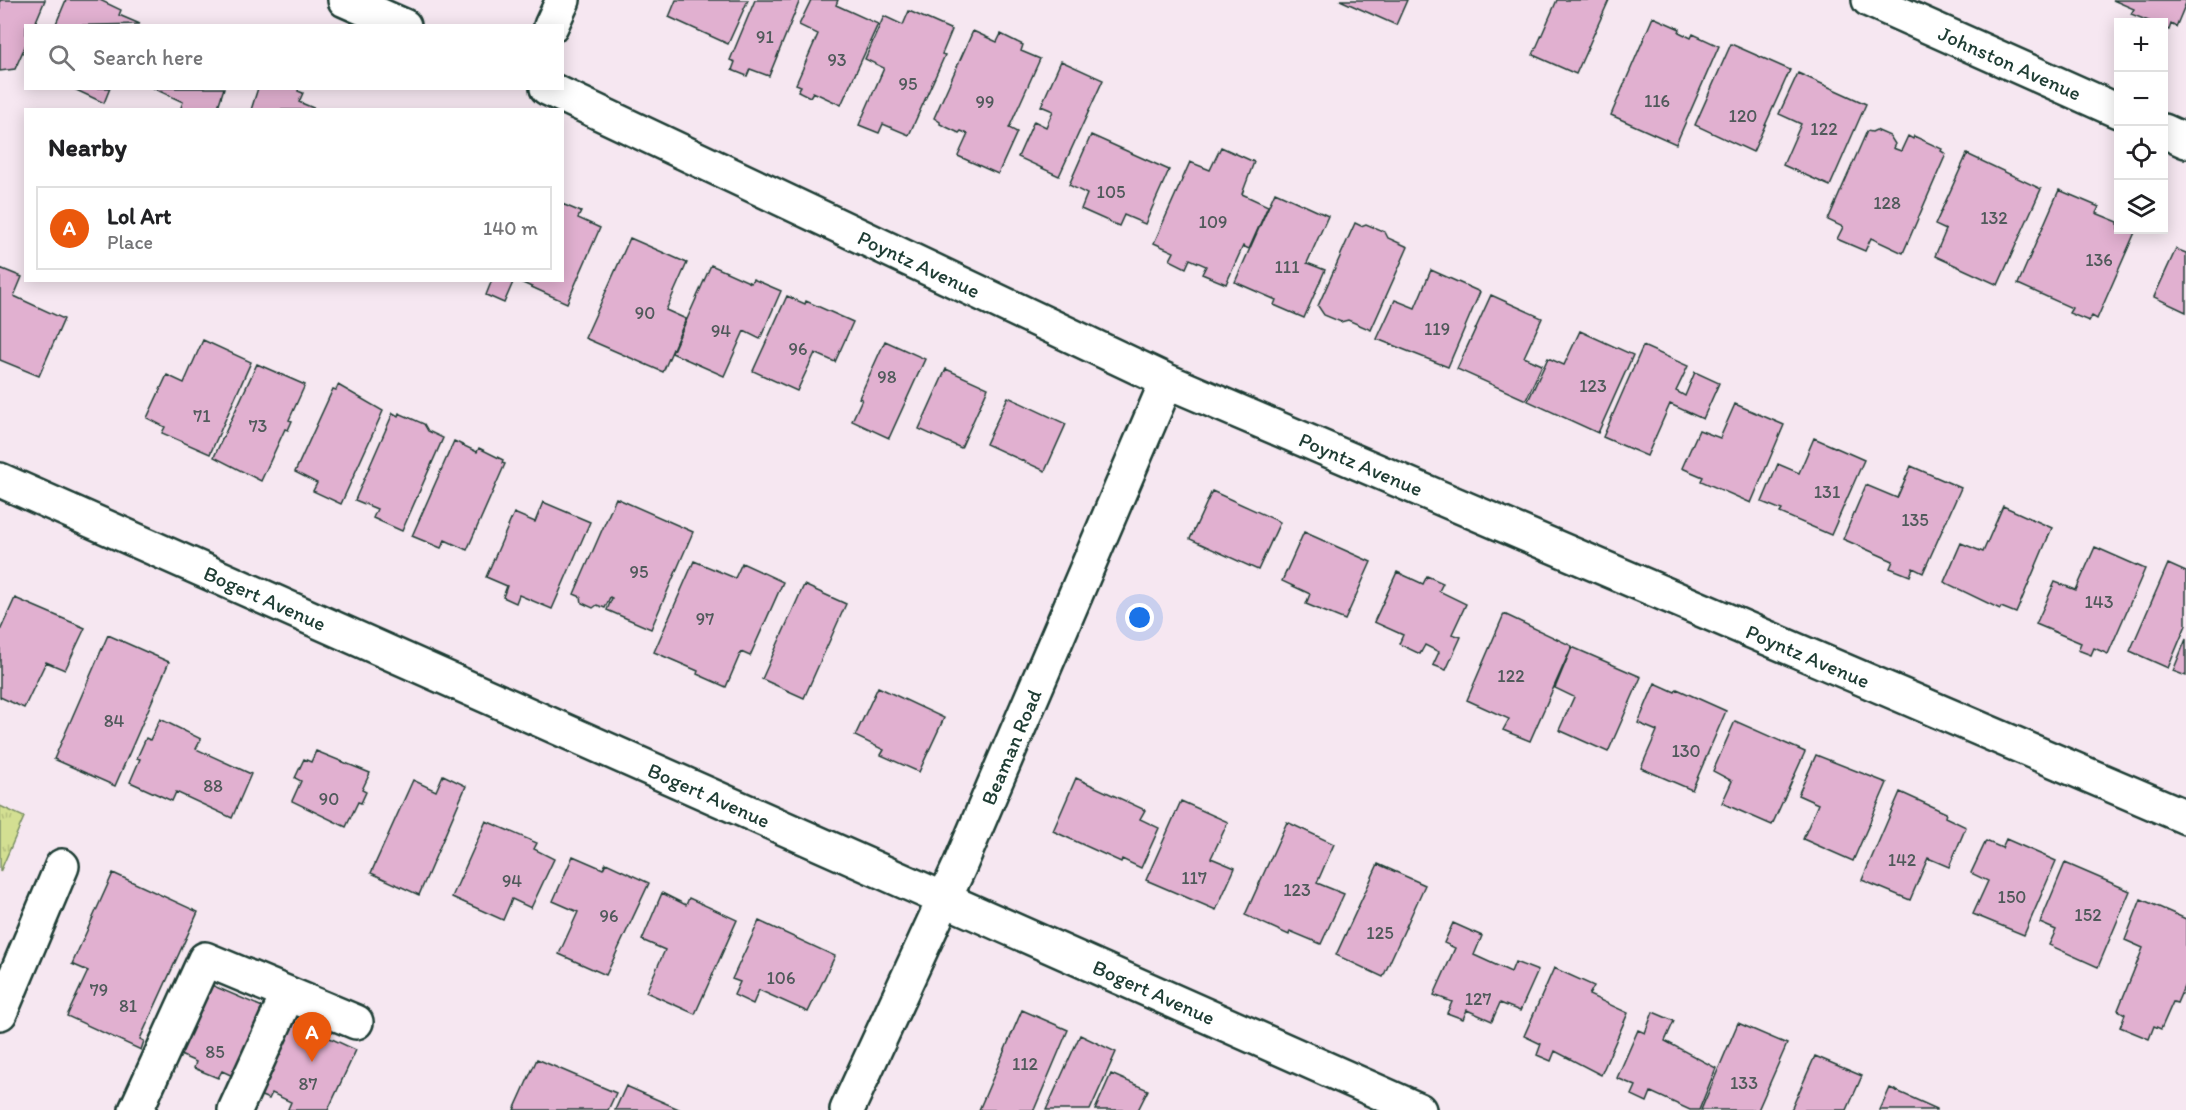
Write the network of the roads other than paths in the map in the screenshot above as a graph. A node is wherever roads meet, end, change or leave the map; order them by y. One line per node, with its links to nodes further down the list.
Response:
1 (345, 0): 4 (street)
2 (563, 0): 5 (street)
3 (1869, 0): 7 (street, Johnston Avenue)
4 (399, 24)
5 (552, 24)
6 (551, 90): 10 (street, Poyntz Avenue)
7 (2114, 109)
8 (2168, 133): 9 (street)
9 (2186, 141)
10 (1167, 381): 12 (street, Poyntz Avenue); 14 (street, Beaman Road)
11 (0, 480): 14 (street, Bogert Avenue)
12 (2186, 818)
13 (62, 866): 16 (street)
14 (943, 898): 20 (street, Beaman Road); 21 (street, Bogert Avenue)
15 (288, 994): 17 (street); 18 (street); 19 (street)
16 (0, 1013)
17 (356, 1022)
18 (136, 1110)
19 (236, 1110)
20 (847, 1110)
21 (1419, 1110)

